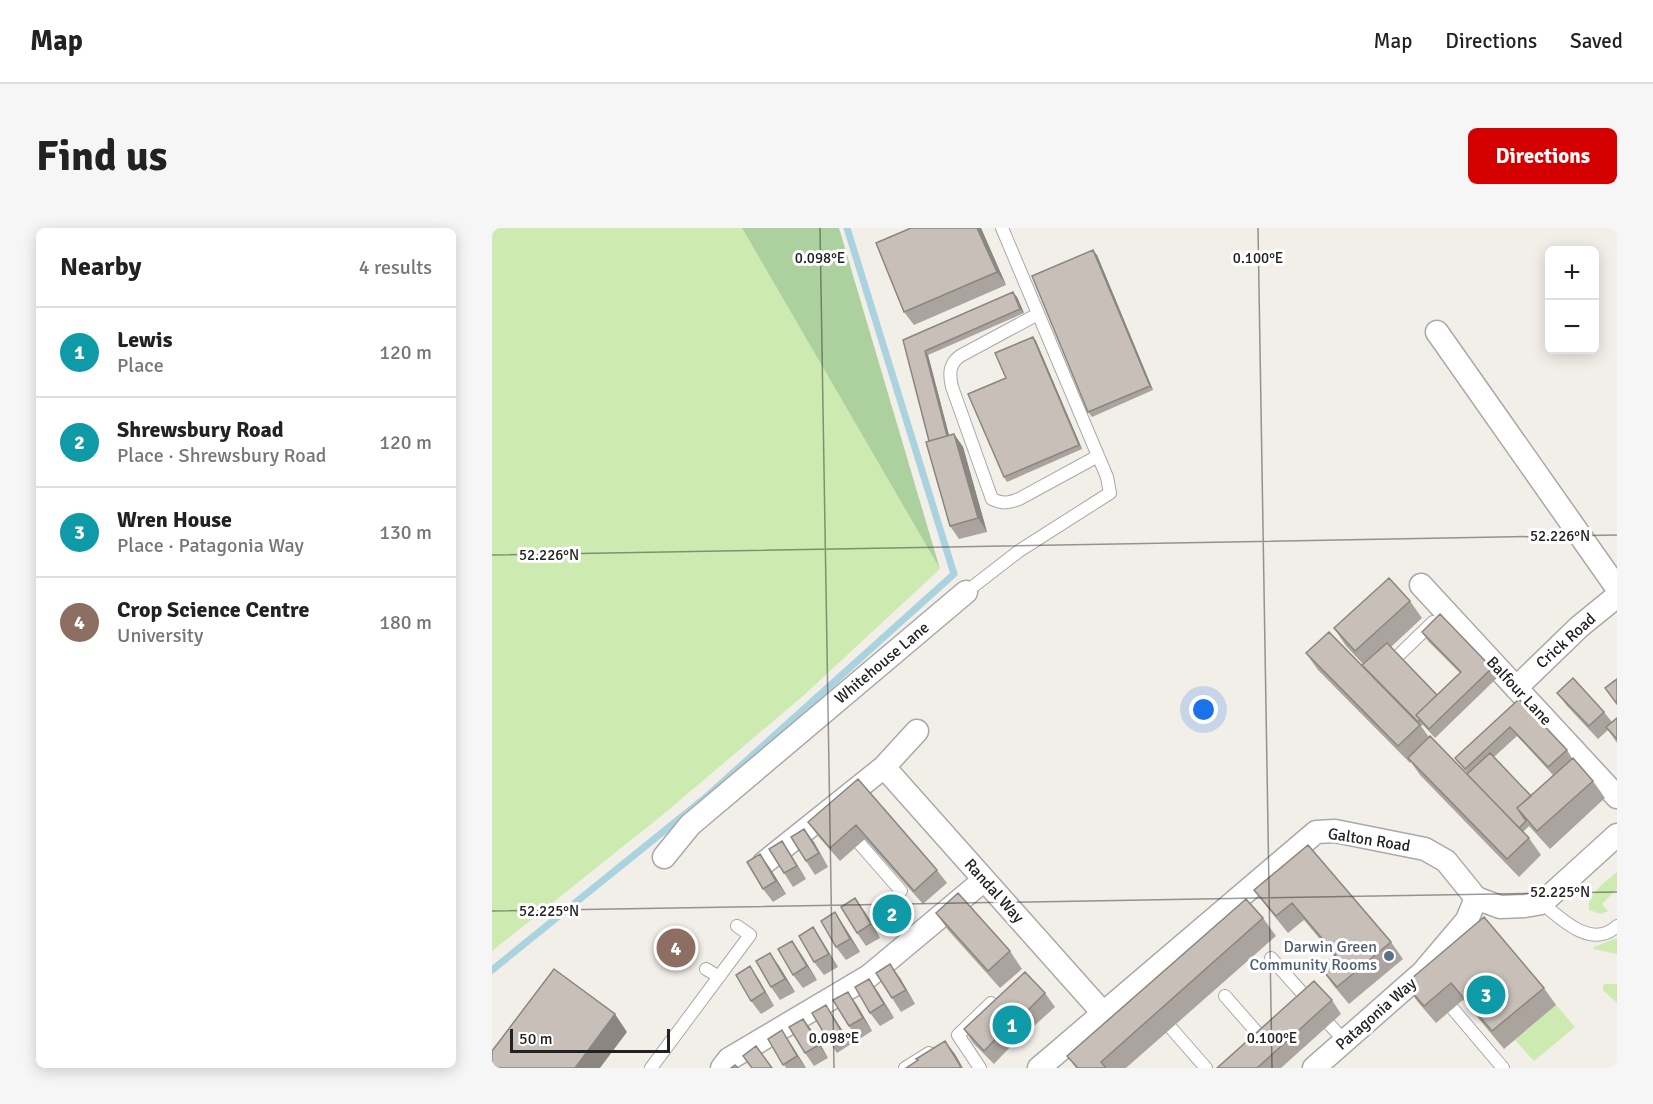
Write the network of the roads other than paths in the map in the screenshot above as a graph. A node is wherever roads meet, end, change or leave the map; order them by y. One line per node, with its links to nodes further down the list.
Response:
1 (1002, 228): 2 (lane)
2 (1038, 314): 4 (lane); 4 (lane)
3 (1437, 332): 6 (street)
4 (1098, 456): 7 (lane, Whitehouse Lane)
5 (1421, 585): 9 (street, Balfour Lane)
6 (1617, 588)
7 (966, 592): 17 (street, Whitehouse Lane)
8 (1617, 596): 11 (street, Crick Road)
9 (1445, 611): 10 (lane); 11 (street, Balfour Lane)
10 (1400, 654)
11 (1516, 688): 14 (street, Balfour Lane)
12 (917, 730): 13 (street)
13 (884, 768): 18 (street); 19 (street, Randal Way)
14 (1617, 797)
15 (1617, 835): 22 (street)
16 (860, 843): 20 (lane)
17 (664, 857)
18 (764, 863)
19 (984, 880): 32 (street, Randal Way); 39 (street)
20 (901, 891)
21 (1476, 898): 22 (street); 32 (street, Galton Road); 35 (street, Patagonia Way)
22 (1542, 903): 24 (lane)
23 (737, 926): 27 (lane)
24 (1617, 926)
25 (1271, 958): 30 (lane)
26 (706, 969): 27 (lane)
27 (719, 977): 38 (lane)
28 (1224, 996): 36 (lane)
29 (991, 1003): 41 (lane)
30 (1312, 1004)
31 (1452, 1009): 45 (lane)
32 (1104, 1014): 42 (street, Galton Road)
33 (1329, 1024): 35 (lane)
34 (1171, 1028): 43 (lane)
35 (1345, 1041): 44 (street, Patagonia Way)
36 (1267, 1044)
37 (936, 1048): 40 (lane)
38 (651, 1068)
39 (722, 1068)
40 (904, 1068)
41 (980, 1068)
42 (1039, 1068)
43 (1206, 1068)
44 (1314, 1068)
45 (1503, 1068)

